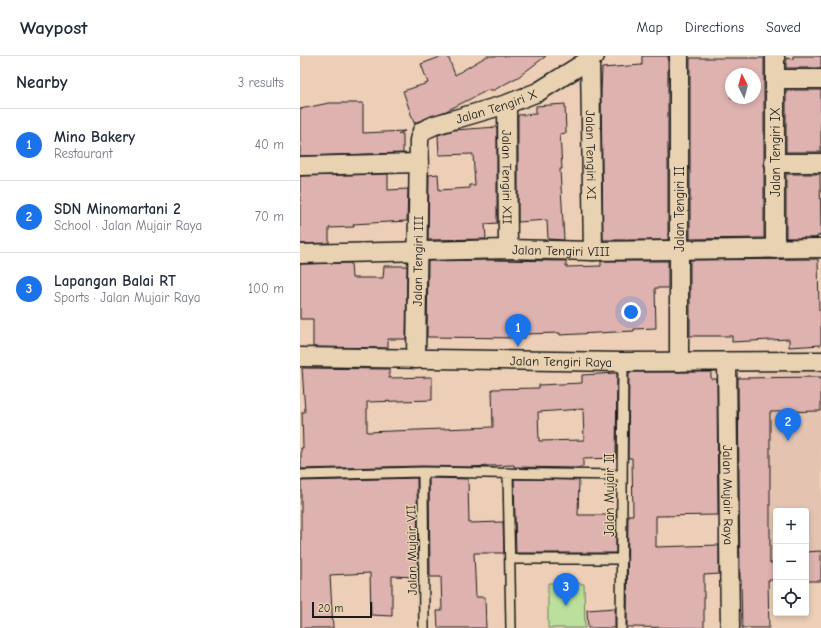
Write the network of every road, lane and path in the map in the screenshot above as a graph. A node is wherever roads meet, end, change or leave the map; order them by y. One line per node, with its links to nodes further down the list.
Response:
1 (679, 56): 14 (street, Jalan Tengiri II)
2 (775, 56): 4 (street, Jalan Tengiri IX)
3 (592, 58): 6 (street, Jalan Tengiri X); 16 (street, Jalan Tengiri XI)
4 (775, 79): 5 (street); 8 (street, Jalan Tengiri IX)
5 (821, 79)
6 (508, 104): 7 (street, Jalan Tengiri X); 12 (street, Jalan Tengiri XII)
7 (419, 163): 10 (street); 15 (street, Jalan Tengiri III)
8 (774, 163): 9 (street); 13 (street, Jalan Tengiri IX)
9 (821, 163)
10 (300, 166)
11 (821, 248): 13 (street, Jalan Tengiri VIII)
12 (508, 249): 15 (street, Jalan Tengiri VIII); 16 (street, Jalan Tengiri VIII)
13 (774, 249): 14 (street, Jalan Tengiri VIII)
14 (679, 250): 16 (street, Jalan Tengiri VIII); 22 (street, Jalan Tengiri II)
15 (418, 251): 17 (street, Jalan Tengiri VIII); 19 (street, Jalan Tengiri III)
16 (593, 251)
17 (300, 254)
18 (300, 357): 19 (street, Jalan Tengiri Raya)
19 (416, 360): 21 (street, Jalan Tengiri Raya)
20 (821, 361): 23 (street, Jalan Tengiri Raya)
21 (623, 362): 22 (street, Jalan Tengiri Raya); 27 (lane, Jalan Mujair II)
22 (678, 362): 23 (street, Jalan Tengiri Raya)
23 (727, 362): 33 (street, Jalan Mujair Raya)
24 (423, 472): 25 (lane); 26 (lane); 30 (lane, Jalan Mujair VII)
25 (508, 473): 27 (lane); 29 (lane)
26 (300, 475)
27 (622, 475): 28 (lane, Jalan Mujair II)
28 (622, 558): 29 (lane); 32 (lane, Jalan Mujair II)
29 (510, 559): 31 (lane)
30 (424, 628)
31 (511, 628)
32 (621, 628)
33 (730, 628)

